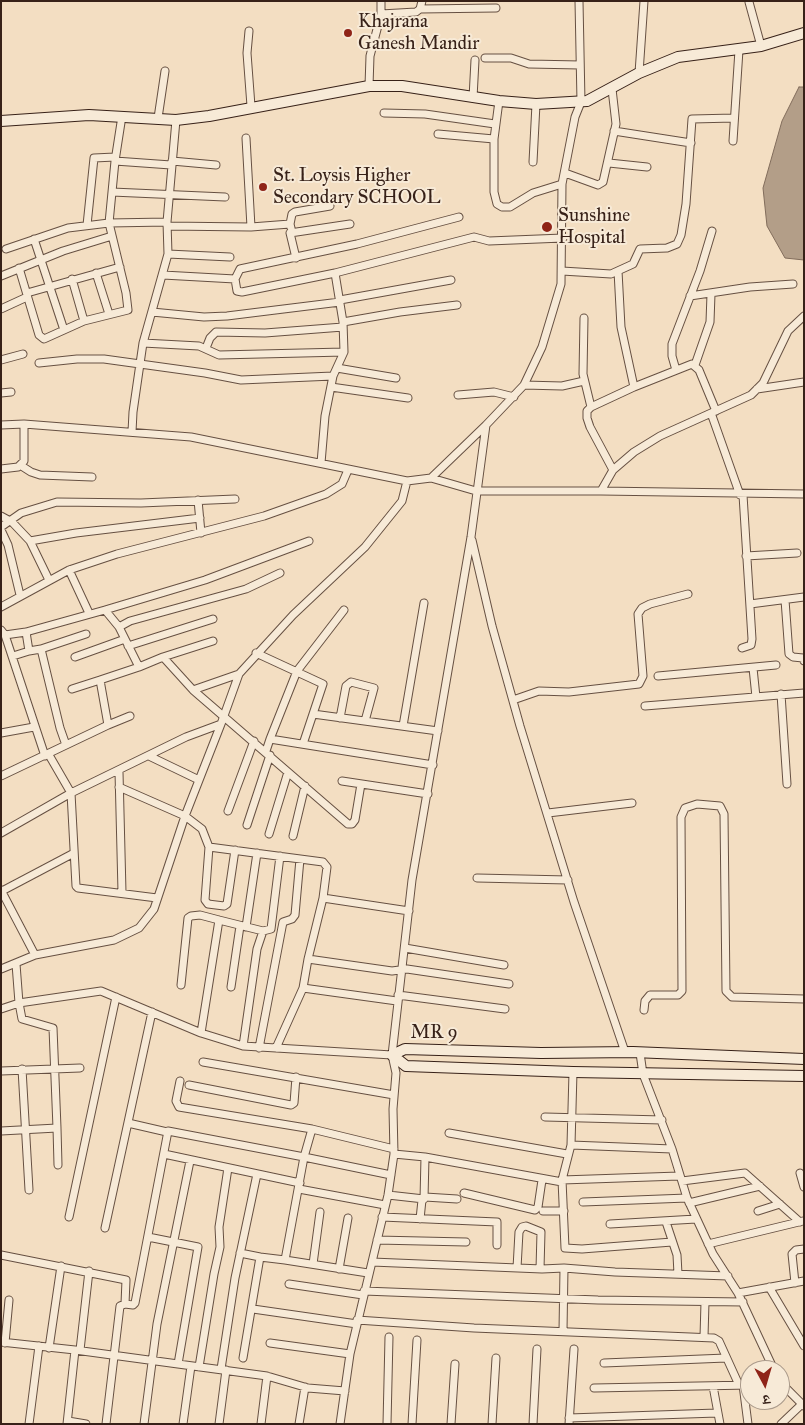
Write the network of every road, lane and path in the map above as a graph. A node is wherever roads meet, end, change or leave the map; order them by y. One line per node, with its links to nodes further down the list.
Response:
1 (381, 1): 7 (street)
2 (579, 1): 14 (street)
3 (644, 1): 16 (street)
4 (749, 2): 10 (street)
5 (421, 5): 6 (street); 7 (street)
6 (496, 8)
7 (381, 14): 17 (street)
8 (249, 31): 23 (street)
9 (804, 33): 10 (street)
10 (761, 46): 11 (street)
11 (739, 50): 16 (street); 27 (street)
12 (485, 58): 14 (street)
13 (475, 60): 19 (street)
14 (580, 65): 21 (street)
15 (165, 71): 26 (street)
16 (639, 73): 18 (street)
17 (369, 86): 19 (street); 23 (street)
18 (612, 89): 21 (street); 31 (street)
19 (473, 98): 20 (street)
20 (499, 101): 22 (street); 30 (street)
21 (581, 102): 22 (street); 43 (street)
22 (536, 104): 38 (street)
23 (252, 106): 29 (street)
24 (384, 114): 30 (street)
25 (122, 116): 26 (street); 28 (street); 37 (street)
26 (158, 118): 29 (street)
27 (734, 118): 35 (street); 36 (street)
28 (1, 120)
29 (176, 120): 39 (street)
30 (495, 124): 34 (street)
31 (614, 132): 36 (street); 40 (street)
32 (438, 134): 34 (street)
33 (246, 138): 55 (street)
34 (494, 139): 44 (street)
35 (733, 141)
36 (691, 143): 69 (street)
37 (115, 159): 39 (street); 45 (street); 54 (street)
38 (533, 162)
39 (172, 163): 41 (street); 46 (street)
40 (609, 163): 42 (street); 43 (street)
41 (216, 165)
42 (647, 167)
43 (565, 173): 44 (street)
44 (562, 184): 59 (street)
45 (112, 192): 46 (street); 50 (street)
46 (169, 194): 47 (street); 51 (street)
47 (225, 197)
48 (330, 206): 52 (street)
49 (459, 217): 64 (street)
50 (110, 223): 51 (street); 54 (street); 58 (street)
51 (167, 224): 55 (street); 62 (street)
52 (290, 224): 55 (street); 57 (street)
53 (350, 224): 57 (street)
54 (87, 225): 60 (street)
55 (251, 226)
56 (712, 231): 81 (street)
57 (290, 233): 64 (street)
58 (112, 236): 65 (street); 66 (street)
59 (563, 238): 68 (street); 71 (street)
60 (34, 239): 61 (street); 65 (street)
61 (6, 249)
62 (168, 254): 63 (street); 72 (street)
63 (230, 257)
64 (296, 258): 74 (street)
65 (42, 259): 67 (street); 78 (street)
66 (120, 267): 70 (street); 86 (street)
67 (19, 268): 73 (street); 80 (street)
68 (562, 271): 69 (street); 106 (street)
69 (618, 271): 108 (street)
70 (96, 273): 75 (street); 86 (street)
71 (335, 273): 74 (street); 82 (street)
72 (163, 275): 74 (street); 85 (street)
73 (1, 276)
74 (235, 279)
75 (72, 280): 78 (street); 89 (street)
76 (451, 280): 82 (street)
77 (792, 284): 79 (street)
78 (49, 286): 80 (street); 91 (street)
79 (711, 294): 81 (street); 99 (street)
80 (27, 295): 84 (street); 91 (street)
81 (690, 296): 101 (street)
82 (340, 301): 85 (street); 90 (street)
83 (457, 306): 90 (street)
84 (1, 309)
85 (152, 312): 92 (street)
86 (109, 314): 89 (street)
87 (804, 316): 109 (street)
88 (584, 318): 104 (street)
89 (84, 321): 91 (street)
90 (343, 324): 93 (street); 94 (street)
91 (64, 330)
92 (144, 343): 93 (street); 98 (street)
93 (206, 348): 94 (street)
94 (344, 352): 100 (street)
95 (23, 354): 96 (street)
96 (1, 360)
97 (39, 362): 98 (street)
98 (140, 363): 102 (street); 120 (street)
99 (695, 365): 101 (street); 116 (street)
100 (337, 368): 102 (street); 103 (street)
101 (676, 370): 108 (street)
102 (333, 376): 107 (street)
103 (396, 378)
104 (584, 381): 106 (street); 115 (street)
105 (804, 382): 109 (street)
106 (524, 385): 113 (street)
107 (331, 387): 114 (street); 121 (street)
108 (634, 387): 115 (street)
109 (758, 389): 116 (street)
110 (11, 392): 111 (street)
111 (1, 393)
112 (458, 395): 113 (street)
113 (514, 397): 119 (street)
114 (408, 398)
115 (591, 407): 125 (street)
116 (714, 412): 125 (street); 132 (street)
117 (24, 424): 118 (street); 120 (street); 122 (street)
118 (1, 425)
119 (486, 425): 127 (street); 129 (street)
120 (132, 432): 121 (street)
121 (320, 463): 124 (street)
122 (20, 465): 123 (street); 126 (street)
123 (1, 469)
124 (348, 470): 128 (street); 139 (street)
125 (613, 470): 130 (street)
126 (92, 477)
127 (431, 478): 128 (street); 129 (street)
128 (407, 481): 168 (street)
129 (476, 491): 130 (street); 140 (street)
130 (601, 491): 132 (street)
131 (804, 494): 132 (street)
132 (741, 495): 144 (street)
133 (235, 499): 134 (street)
134 (198, 500): 136 (street); 137 (street)
135 (1, 516): 137 (street)
136 (200, 518): 139 (street); 142 (street)
137 (12, 522): 138 (street); 142 (street)
138 (1, 529): 149 (street)
139 (201, 533): 145 (street)
140 (471, 537): 185 (street); 195 (street)
141 (309, 541): 155 (street)
142 (30, 542): 147 (street)
143 (797, 553): 144 (street)
144 (746, 556): 153 (street)
145 (69, 570): 147 (street); 157 (street)
146 (280, 574): 159 (street)
147 (48, 580): 149 (street)
148 (688, 594): 185 (street)
149 (20, 595): 154 (street)
150 (804, 597): 151 (street)
151 (785, 600): 153 (street); 172 (street)
152 (424, 603): 194 (street)
153 (750, 604): 166 (street)
154 (1, 607)
155 (104, 610): 157 (street); 159 (street)
156 (344, 610): 176 (street)
157 (89, 613): 161 (street)
158 (213, 619): 164 (street)
159 (119, 628): 164 (street)
160 (3, 632): 161 (street); 169 (street)
161 (26, 632): 167 (street)
162 (86, 634): 165 (street)
163 (212, 641): 171 (street)
164 (127, 642): 170 (street); 174 (street)
165 (41, 648): 167 (street); 200 (street)
166 (742, 648)
167 (29, 651): 169 (street)
168 (256, 653): 176 (street); 177 (street)
169 (13, 656): 193 (street)
170 (75, 657)
171 (163, 657): 174 (street); 181 (street)
172 (804, 661)
173 (776, 665): 175 (street)
174 (139, 667): 179 (street)
175 (753, 668): 178 (street); 184 (street)
176 (297, 671): 187 (street); 197 (street)
177 (239, 674): 181 (street); 190 (street)
178 (658, 676)
179 (100, 680): 180 (street); 192 (street)
180 (72, 688)
181 (193, 690): 190 (street)
182 (804, 693): 183 (street)
183 (781, 694): 184 (street); 211 (street)
184 (756, 697): 186 (street)
185 (513, 700): 218 (street)
186 (645, 706)
187 (313, 714): 189 (street); 199 (street)
188 (130, 716): 192 (street)
189 (340, 718): 191 (street); 191 (street)
190 (223, 721): 198 (street); 203 (street); 208 (street)
191 (365, 721): 194 (street)
192 (108, 725): 200 (street)
193 (34, 726): 196 (street); 202 (street)
194 (403, 726): 195 (street)
195 (438, 731): 204 (street)
196 (1, 733)
197 (270, 739): 199 (street); 201 (street)
198 (254, 741): 201 (street); 217 (street)
199 (303, 744): 204 (street)
200 (66, 745): 202 (street)
201 (268, 753): 206 (street); 220 (street)
202 (47, 756): 207 (street); 214 (street)
203 (149, 756): 205 (street); 208 (street)
204 (433, 765): 215 (street)
205 (119, 772): 213 (street); 214 (street)
206 (288, 772): 212 (street); 222 (street)
207 (1, 776)
208 (199, 780): 219 (street)
209 (342, 781): 210 (street)
210 (361, 784): 212 (street); 215 (street)
211 (788, 784)
212 (305, 786): 223 (street)
213 (119, 788): 219 (street); 233 (street)
214 (70, 793): 221 (street); 226 (street)
215 (428, 794): 236 (street)
216 (632, 803): 218 (street)
217 (228, 811)
218 (548, 813): 231 (street)
219 (185, 816): 224 (street); 234 (street)
220 (247, 825)
221 (1, 833)
222 (269, 834)
223 (293, 836)
224 (209, 847): 225 (street); 225 (street)
225 (235, 850): 227 (street)
226 (74, 853): 232 (street); 233 (street)
227 (257, 853): 228 (street); 238 (street)
228 (280, 856): 229 (street); 239 (street)
229 (300, 859): 235 (street); 261 (street)
230 (477, 878): 231 (street)
231 (568, 880): 263 (street)
232 (1, 891): 241 (street)
233 (122, 892): 234 (street)
234 (157, 898): 241 (street)
235 (323, 898): 236 (street); 242 (street)
236 (409, 911): 240 (street)
237 (219, 920): 238 (street); 248 (street); 259 (street)
238 (243, 926): 239 (street); 249 (street)
239 (263, 932): 260 (street)
240 (404, 948): 244 (street); 246 (street)
241 (35, 955): 243 (street)
242 (308, 959): 246 (street); 250 (street)
243 (16, 964): 245 (street); 254 (street)
244 (504, 964)
245 (1, 969)
246 (402, 969): 247 (street); 252 (street)
247 (509, 984)
248 (181, 985)
249 (231, 988)
250 (303, 988): 252 (street); 262 (street)
251 (116, 997): 254 (street); 258 (street); 321 (street)
252 (398, 998): 256 (street); 265 (street)
253 (804, 999): 257 (street)
254 (19, 1003): 255 (street); 268 (street)
255 (1, 1009)
256 (505, 1009)
257 (644, 1010)
258 (152, 1012): 259 (street); 282 (street)
259 (200, 1033): 260 (street)
260 (243, 1046): 261 (street)
261 (259, 1048): 262 (street)
262 (276, 1048): 265 (street)
263 (625, 1052): 264 (street, MR 9); 265 (street, MR 9)
264 (640, 1053): 266 (street, MR 9); 273 (street)
265 (392, 1055): 272 (street, MR 9); 278 (street)
266 (804, 1059)
267 (203, 1062): 275 (street)
268 (54, 1067): 269 (street); 270 (street); 283 (street)
269 (80, 1068)
270 (22, 1069): 271 (street); 284 (street)
271 (1, 1071)
272 (573, 1072): 273 (street, MR 9); 279 (street)
273 (643, 1074): 274 (street, MR 9); 281 (street)
274 (804, 1076)
275 (296, 1077): 277 (street); 278 (street)
276 (180, 1081): 285 (street)
277 (189, 1085)
278 (394, 1095): 291 (street)
279 (572, 1116): 280 (street); 281 (street); 289 (street)
280 (545, 1117)
281 (662, 1120): 290 (street)
282 (128, 1124): 287 (street); 329 (street)
283 (57, 1128): 284 (street); 297 (street)
284 (27, 1130): 286 (street); 308 (street)
285 (312, 1130): 291 (street); 294 (street)
286 (1, 1131)
287 (167, 1132): 292 (street); 294 (street)
288 (449, 1133): 293 (street)
289 (571, 1145): 290 (street); 293 (street)
290 (672, 1149): 302 (street)
291 (394, 1152): 295 (street); 301 (street)
292 (164, 1154): 296 (street); 330 (street)
293 (567, 1154): 304 (street)
294 (304, 1157): 301 (street); 305 (street)
295 (425, 1157): 303 (street); 311 (street)
296 (190, 1160): 298 (street); 332 (street)
297 (58, 1165)
298 (228, 1168): 300 (street); 389 (street)
299 (800, 1173): 307 (street)
300 (257, 1174): 305 (street); 338 (street)
301 (391, 1176): 310 (street)
302 (681, 1178): 304 (street); 306 (street); 313 (street)
303 (542, 1180): 304 (street); 309 (street)
304 (562, 1181): 318 (street)
305 (299, 1186): 316 (street); 341 (street)
306 (760, 1186): 313 (street); 315 (street)
307 (804, 1187)
308 (29, 1190)
309 (464, 1193)
310 (388, 1195): 311 (street); 316 (street)
311 (424, 1199): 312 (street); 324 (street)
312 (458, 1199)
313 (688, 1200): 314 (street); 325 (street)
314 (583, 1202)
315 (780, 1204): 319 (street); 327 (street)
316 (385, 1205): 322 (street)
317 (543, 1211): 318 (street)
318 (564, 1211): 334 (street)
319 (758, 1211)
320 (320, 1212): 343 (street)
321 (68, 1216)
322 (382, 1217): 324 (street); 331 (street)
323 (348, 1218): 347 (street)
324 (420, 1219): 336 (street)
325 (696, 1219): 326 (street); 335 (street)
326 (666, 1222): 328 (street); 334 (street)
327 (802, 1222): 335 (street)
328 (610, 1224)
329 (105, 1228)
330 (148, 1237): 332 (street); 362 (street)
331 (377, 1240): 333 (street); 342 (street)
332 (174, 1242): 384 (street); 386 (street)
333 (466, 1242)
334 (672, 1242): 351 (street)
335 (708, 1244): 352 (street)
336 (497, 1245)
337 (804, 1249): 354 (street)
338 (240, 1253): 340 (street); 390 (street)
339 (1, 1255): 344 (street)
340 (260, 1257): 341 (street); 363 (street)
341 (285, 1260): 343 (street)
342 (372, 1262): 345 (street); 350 (street)
343 (313, 1264): 347 (street)
344 (61, 1266): 349 (street); 374 (street)
345 (517, 1268): 348 (street); 348 (street)
346 (564, 1268): 348 (street); 351 (street); 358 (street)
347 (339, 1269): 350 (street)
348 (540, 1269)
349 (89, 1271): 362 (street); 377 (street)
350 (368, 1273): 356 (street)
351 (678, 1274): 352 (street)
352 (728, 1276): 357 (street)
353 (289, 1284): 356 (street)
354 (801, 1284): 355 (street)
355 (769, 1287): 357 (street); 368 (street)
356 (364, 1293): 358 (street); 364 (street)
357 (738, 1293): 361 (street)
358 (562, 1298): 360 (street); 365 (street)
359 (9, 1300): 371 (street)
360 (705, 1302): 361 (street); 366 (street)
361 (743, 1302): 383 (street)
362 (125, 1304): 379 (street)
363 (252, 1309): 364 (street); 380 (street)
364 (357, 1322): 365 (street); 378 (street)
365 (563, 1331): 366 (street)
366 (704, 1337): 382 (street)
367 (389, 1338): 413 (street)
368 (802, 1338): 373 (street)
369 (417, 1340): 414 (street)
370 (270, 1343): 378 (street)
371 (2, 1344): 372 (street)
372 (39, 1346): 374 (street); 404 (street)
373 (804, 1346)
374 (49, 1348): 377 (street)
375 (537, 1349): 417 (street)
376 (574, 1349): 402 (street)
377 (77, 1350): 379 (street); 403 (street)
378 (350, 1354): 397 (street)
379 (114, 1355): 384 (street); 406 (street)
380 (243, 1358)
381 (496, 1358): 416 (street)
382 (726, 1358): 385 (street); 392 (street)
383 (769, 1360)
384 (154, 1361): 386 (street); 407 (street)
385 (604, 1363)
386 (178, 1364): 388 (street)
387 (455, 1364): 415 (street)
388 (191, 1366): 389 (street); 408 (street)
389 (199, 1367): 390 (street)
390 (224, 1370): 391 (street); 409 (street)
391 (266, 1376): 395 (street); 410 (street)
392 (740, 1379)
393 (740, 1385): 394 (street)
394 (713, 1386): 396 (street); 401 (street)
395 (305, 1387): 397 (street); 411 (street)
396 (594, 1388)
397 (345, 1391): 412 (street)
398 (790, 1393): 399 (street)
399 (803, 1405): 420 (street)
400 (747, 1410): 419 (street)
401 (717, 1413): 402 (street); 418 (street)
402 (569, 1421)
403 (67, 1422): 405 (street)
404 (29, 1424)
405 (86, 1424)
406 (106, 1424)
407 (144, 1424)
408 (183, 1424)
409 (219, 1424)
410 (261, 1424)
411 (299, 1424)
412 (340, 1424)
413 (387, 1424)
414 (412, 1424)
415 (451, 1424)
416 (492, 1424)
417 (533, 1424)
418 (720, 1424)
419 (748, 1424)
420 (780, 1424)

